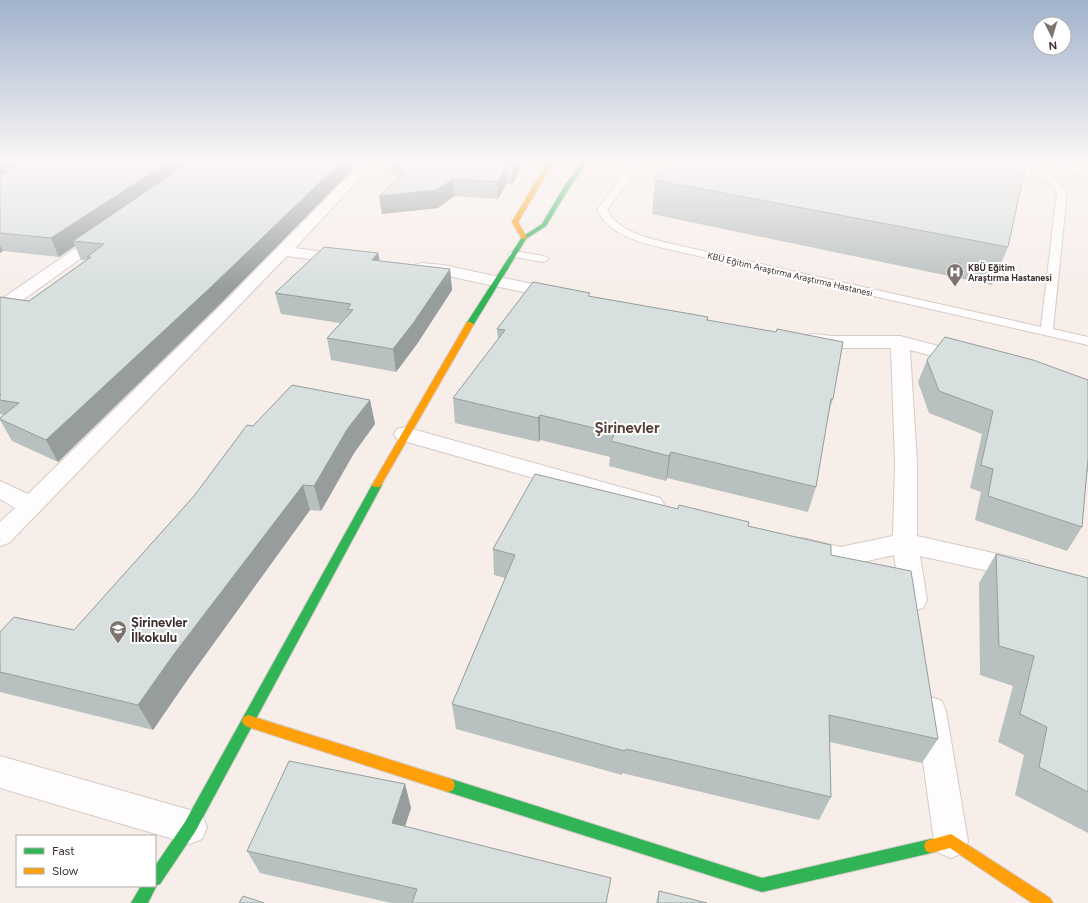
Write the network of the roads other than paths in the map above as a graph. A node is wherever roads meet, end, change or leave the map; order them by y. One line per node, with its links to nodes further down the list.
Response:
1 (326, 205): 8 (street)
2 (525, 205): 7 (street)
3 (556, 205): 7 (street)
4 (606, 205): 16 (lane, KBÜ Eğitim Araştırma Araştırma Hastanesi)
5 (1061, 205): 16 (lane)
6 (116, 226): 15 (street)
7 (524, 238): 9 (street)
8 (282, 251): 11 (street); 23 (street)
9 (513, 254): 10 (lane); 13 (street)
10 (544, 259)
11 (359, 260)
12 (405, 266): 13 (street)
13 (495, 282): 14 (street); 21 (street)
14 (571, 296)
15 (0, 308)
16 (1047, 331): 18 (lane, KBÜ Eğitim Araştırma Araştırma Hastanesi)
17 (795, 336): 19 (street)
18 (1088, 341)
19 (900, 342): 20 (street); 27 (street)
20 (981, 364)
21 (404, 434): 24 (street); 31 (street)
22 (0, 489): 23 (street)
23 (31, 506): 25 (street)
24 (672, 509)
25 (0, 537)
26 (779, 540): 27 (street)
27 (905, 543): 28 (street); 29 (street)
28 (1042, 573)
29 (917, 621)
30 (927, 684): 34 (street)
31 (248, 721): 33 (street); 34 (street)
32 (0, 772): 33 (street)
33 (190, 827): 35 (street)
34 (951, 841): 38 (street)
35 (156, 878)
36 (149, 887): 37 (street)
37 (139, 903)
38 (1045, 903)

